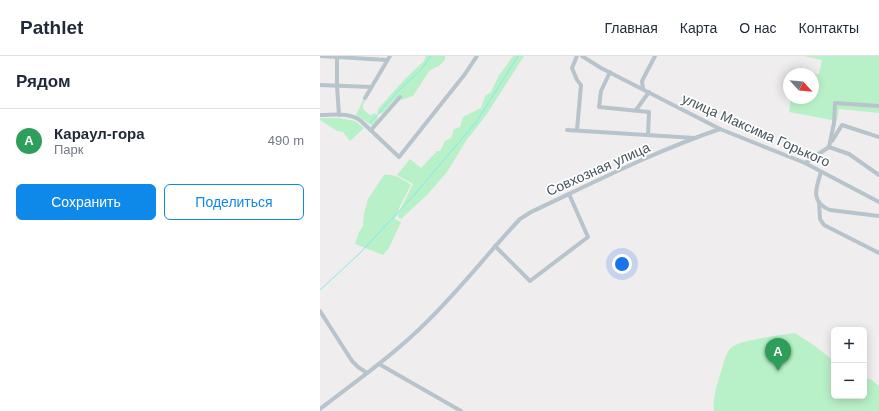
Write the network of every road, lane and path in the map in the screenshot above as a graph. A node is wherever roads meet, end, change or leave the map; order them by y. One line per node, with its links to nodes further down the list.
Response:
1 (320, 56): 2 (street)
2 (334, 56): 7 (street); 10 (street)
3 (477, 56): 21 (street)
4 (577, 56): 23 (street)
5 (582, 56): 8 (street, улица Максима Горького)
6 (655, 56): 12 (street)
7 (389, 58): 11 (street)
8 (610, 72): 12 (street, улица Максима Горького); 17 (street)
9 (320, 85): 10 (street)
10 (337, 86): 11 (street); 19 (street)
11 (371, 87): 15 (street)
12 (643, 89): 13 (street, улица Максима Горького)
13 (649, 92): 17 (street); 20 (street, улица Максима Горького)
14 (400, 97): 21 (street)
15 (365, 98)
16 (879, 106): 27 (street)
17 (636, 110): 24 (street)
18 (320, 115): 19 (street)
19 (339, 115): 21 (street)
20 (720, 129): 26 (street, Совхозная улица); 28 (street, улица Максима Горького)
21 (371, 130)
22 (567, 130): 23 (street)
23 (577, 130): 24 (street)
24 (648, 135): 26 (street)
25 (879, 137): 27 (street)
26 (695, 138): 31 (street, Совхозная улица)
27 (830, 145): 28 (street); 30 (street)
28 (805, 163): 29 (street, улица Максима Горького)
29 (821, 172): 32 (street); 33 (street, улица Максима Горького)
30 (879, 174)
31 (569, 194): 35 (street, Совхозная улица); 35 (street)
32 (819, 202): 34 (street); 36 (street)
33 (879, 202)
34 (879, 216)
35 (495, 246): 38 (street, Совхозная улица)
36 (879, 253)
37 (320, 311): 39 (street)
38 (379, 364): 39 (street, Совхозная улица); 41 (street)
39 (367, 373): 40 (street, Совхозная улица)
40 (320, 409)
41 (461, 411)

